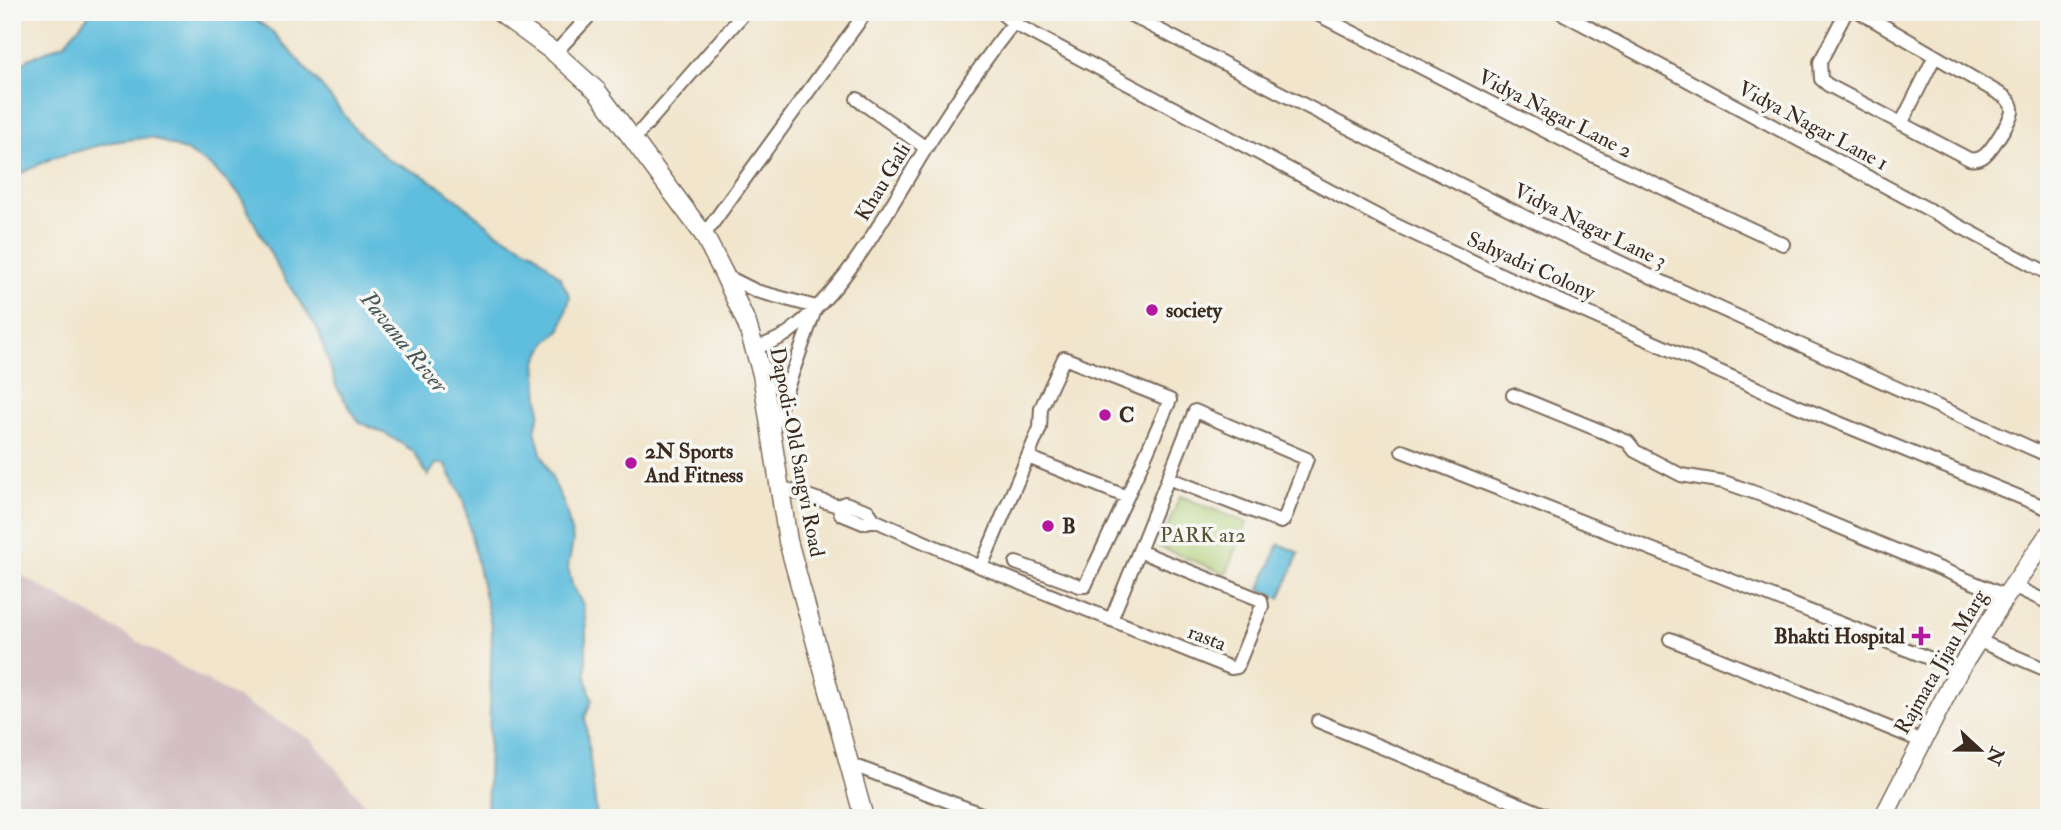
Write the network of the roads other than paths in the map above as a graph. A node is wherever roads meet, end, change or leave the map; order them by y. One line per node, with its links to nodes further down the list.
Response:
1 (499, 12): 13 (street, Dapodi-Old Sangvi Road)
2 (593, 12): 13 (street)
3 (745, 12): 17 (street)
4 (866, 12): 19 (street)
5 (1000, 12): 12 (street, Sahyadri Colony)
6 (1022, 12): 12 (street, Khau Gali)
7 (1125, 12): 28 (street, Vidya Nagar Lane 3)
8 (1313, 12): 20 (street, Vidya Nagar Lane 2)
9 (1560, 12): 21 (street, Vidya Nagar Lane 1)
10 (1846, 12): 16 (street)
11 (1860, 12): 14 (street)
12 (1013, 23): 18 (street, Khau Gali); 33 (street, Sahyadri Colony)
13 (555, 53): 17 (street, Dapodi-Old Sangvi Road)
14 (1936, 56): 16 (street); 16 (street)
15 (857, 99): 18 (street)
16 (1901, 124)
17 (633, 139): 19 (street, Dapodi-Old Sangvi Road)
18 (926, 148): 23 (street, Khau Gali)
19 (704, 235): 22 (street, Dapodi-Old Sangvi Road)
20 (1783, 244)
21 (2049, 274)
22 (725, 276): 23 (street); 24 (street, Dapodi-Old Sangvi Road)
23 (816, 307): 24 (street, Khau Gali); 26 (street)
24 (754, 349): 26 (street, Dapodi-Old Sangvi Road)
25 (1513, 394): 38 (street)
26 (771, 433): 31 (street, Dapodi-Old Sangvi Road)
27 (1402, 451): 43 (street)
28 (2049, 456)
29 (1028, 457): 32 (street); 32 (street); 37 (street)
30 (1168, 478): 30 (street); 35 (street)
31 (780, 487): 37 (street, rasta); 47 (street, Dapodi-Old Sangvi Road)
32 (1127, 497): 36 (street)
33 (2049, 509)
34 (2049, 534): 38 (street, Rajmata Jijau Marg)
35 (1139, 551): 40 (street); 40 (street, rasta)
36 (1016, 563)
37 (981, 567): 40 (street, rasta)
38 (2009, 591): 39 (street); 42 (street, Rajmata Jijau Marg)
39 (2049, 603)
40 (1111, 620)
41 (1670, 639): 46 (street)
42 (1977, 640): 43 (street, Rajmata Jijau Marg); 44 (street)
43 (1959, 670): 46 (street, Rajmata Jijau Marg)
44 (2049, 670)
45 (1318, 721): 50 (street)
46 (1921, 741): 51 (street, Rajmata Jijau Marg)
47 (850, 764): 48 (street, Dapodi-Old Sangvi Road); 49 (street)
48 (864, 818)
49 (992, 818)
50 (1553, 818)
51 (1883, 818)

